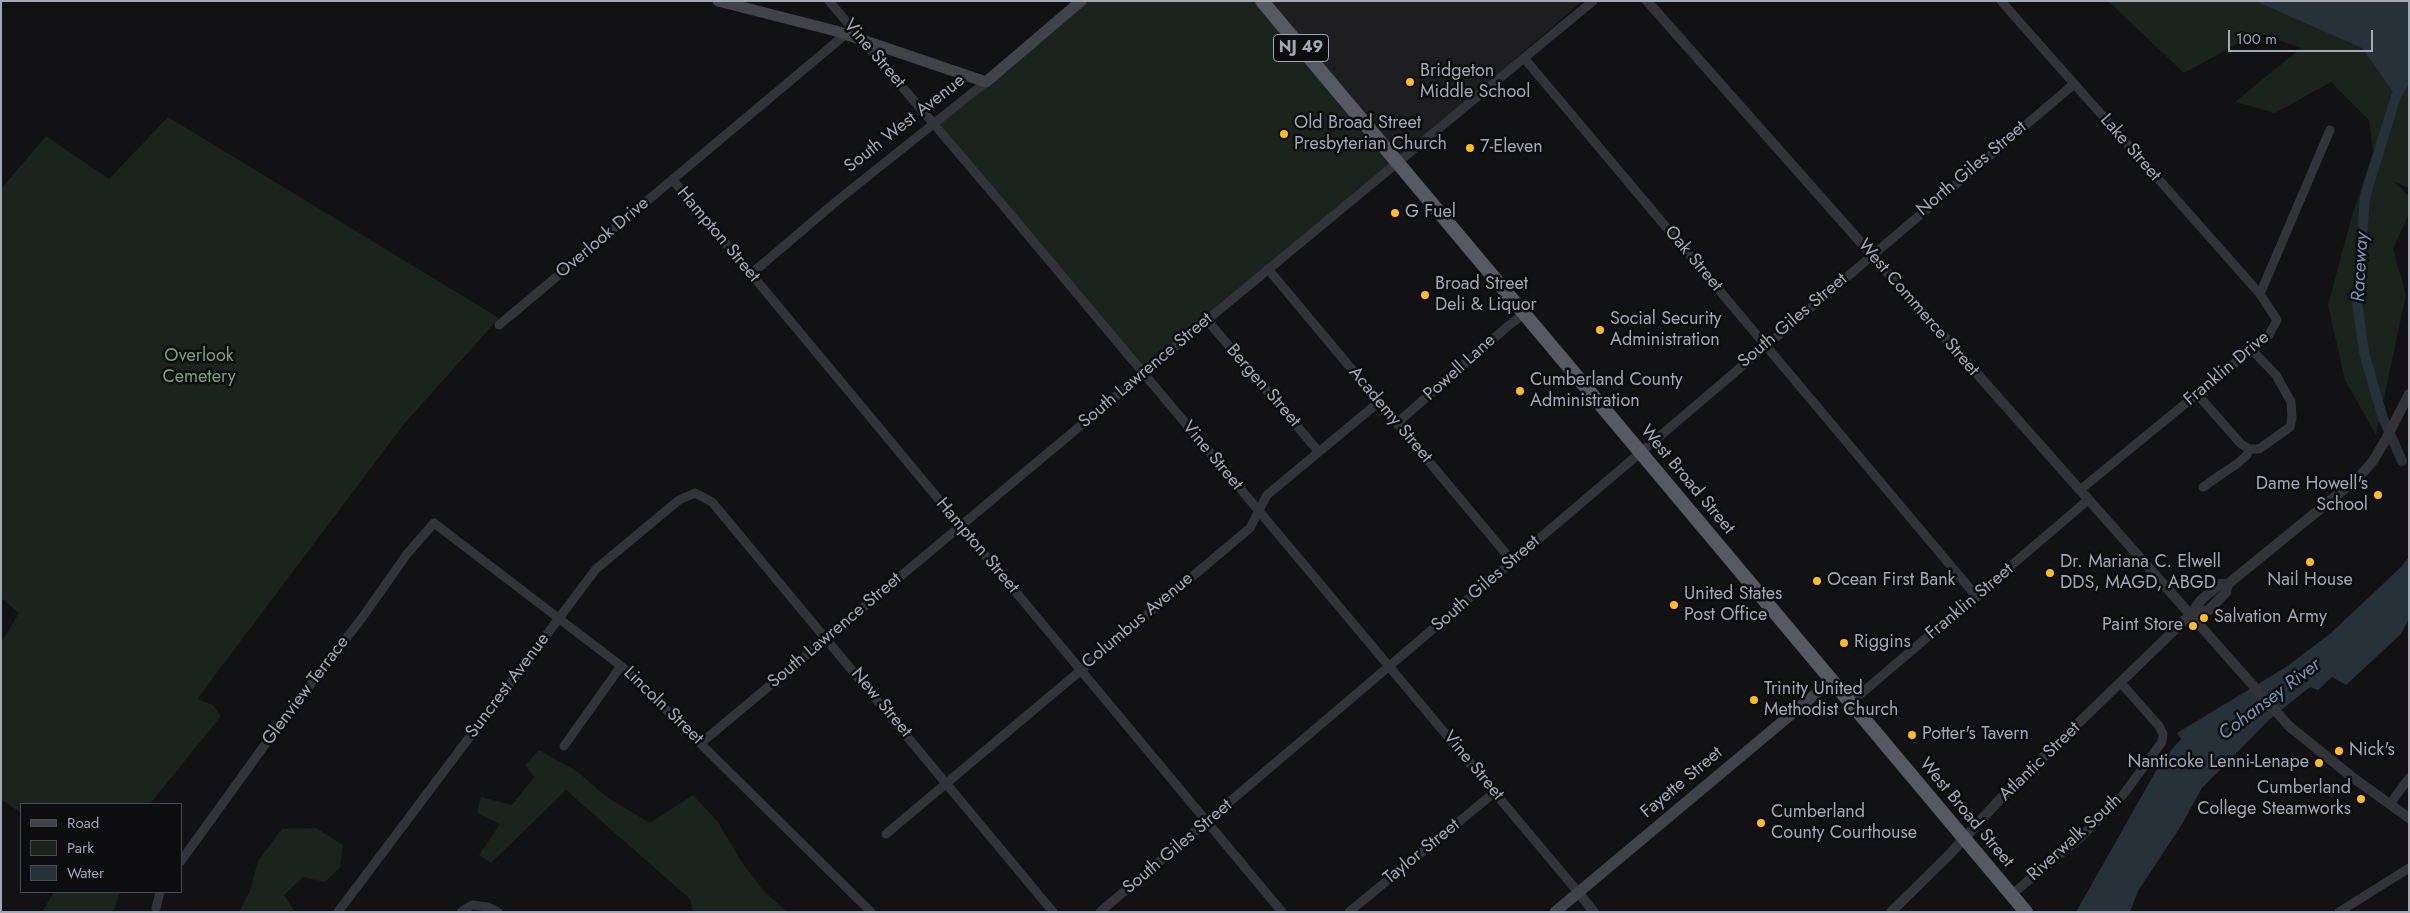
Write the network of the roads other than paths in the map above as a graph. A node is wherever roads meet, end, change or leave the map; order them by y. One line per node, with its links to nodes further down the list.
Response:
1 (718, 1): 8 (main road)
2 (829, 1): 9 (street, Vine Street)
3 (1081, 1): 11 (main road, South West Avenue)
4 (1262, 1): 15 (highway, West Broad Street / NJ 49)
5 (1593, 1): 10 (street, South Lawrence Street)
6 (1647, 1): 17 (street, West Commerce Street)
7 (2001, 1): 12 (street, Lake Street)
8 (846, 34): 9 (main road); 16 (street, Overlook Drive)
9 (862, 40): 11 (main road); 13 (street, Vine Street)
10 (1524, 58): 15 (street, South Lawrence Street); 24 (street, Oak Street)
11 (986, 82): 13 (street, South West Avenue)
12 (2074, 84): 17 (street, North Giles Street); 20 (street, Lake Street)
13 (934, 124): 19 (street, South West Avenue); 26 (street, Vine Street)
14 (2330, 130): 20 (street)
15 (1397, 162): 18 (street, South Lawrence Street); 21 (highway, West Broad Street / NJ 49)
16 (673, 180): 19 (street, Hampton Street); 23 (street, Overlook Drive)
17 (1871, 255): 24 (street, South Giles Street); 35 (street, West Commerce Street)
18 (1268, 269): 22 (street, South Lawrence Street); 29 (street, Academy Street)
19 (751, 274): 40 (street, Hampton Street)
20 (2260, 294): 25 (street, Franklin Drive)
21 (1524, 314): 30 (street, Powell Lane); 33 (highway, West Broad Street / NJ 49)
22 (1206, 320): 26 (street, South Lawrence Street); 32 (street, Bergen Street)
23 (498, 325)
24 (1765, 345): 33 (street, South Giles Street); 42 (street, Oak Street)
25 (2251, 349): 27 (street, Franklin Drive); 31 (street)
26 (1143, 373): 38 (street, Vine Street); 40 (street, South Lawrence Street)
27 (2198, 394): 31 (street); 35 (street, Franklin Drive)
28 (2409, 394): 43 (street, Atlantic Street)
29 (1379, 402): 30 (street, Academy Street); 32 (street, Columbus Avenue)
30 (1397, 423): 41 (street, Academy Street)
31 (2248, 449): 34 (street)
32 (1319, 452): 38 (street, Columbus Avenue)
33 (1639, 452): 41 (street, South Giles Street); 49 (highway, West Broad Street / NJ 49)
34 (2203, 487)
35 (2080, 490): 37 (street, West Commerce Street)
36 (706, 497): 44 (street, Suncrest Avenue); 45 (street, New Street)
37 (2088, 500): 42 (street, Franklin Street); 43 (street, West Commerce Street)
38 (1258, 510): 47 (street, Vine Street); 48 (street, Columbus Avenue)
39 (434, 523): 44 (street, Lincoln Street); 62 (street, Glenview Terrace)
40 (960, 526): 45 (street, South Lawrence Street); 48 (street, Hampton Street)
41 (1512, 560): 47 (street, South Giles Street)
42 (1977, 597): 51 (street, Franklin Street)
43 (2192, 614): 50 (street, Atlantic Street); 57 (street, West Commerce Street)
44 (559, 619): 46 (street, Lincoln Street); 69 (street, Suncrest Avenue)
45 (826, 638): 52 (street, South Lawrence Street); 55 (street, New Street)
46 (621, 666): 52 (street, Lincoln Street); 53 (street)
47 (1390, 666): 56 (street, Vine Street); 59 (street, South Giles Street)
48 (1080, 669): 55 (street, Columbus Avenue); 59 (street, Hampton Street)
49 (1831, 680): 51 (highway, West Broad Street / NJ 49); 64 (main road, Fayette Street)
50 (2120, 683): 61 (street, Atlantic Street); 66 (street, Riverwalk South)
51 (1850, 703): 61 (highway, West Broad Street / NJ 49)
52 (701, 743): 72 (street, Lincoln Street)
53 (564, 746)
54 (2409, 778): 57 (street)
55 (946, 782): 60 (street, Columbus Avenue); 73 (street, New Street)
56 (1496, 792): 64 (street, Vine Street); 76 (street, Taylor Street)
57 (2390, 804): 58 (street, West Commerce Street)
58 (2409, 818)
59 (1207, 822): 74 (street, South Giles Street); 75 (street, Hampton Street)
60 (886, 834)
61 (1964, 839): 66 (highway, West Broad Street / NJ 49); 79 (street, Atlantic Street)
62 (182, 860)
63 (2409, 868): 80 (street)
64 (1578, 892): 77 (main road, Fayette Street); 78 (street, Vine Street)
65 (160, 893): 67 (street)
66 (2011, 895): 68 (highway, West Broad Street / NJ 49)
67 (156, 908)
68 (2024, 911)
69 (338, 912)
70 (461, 912): 71 (street)
71 (498, 912)
72 (872, 912)
73 (1054, 912)
74 (1100, 912)
75 (1282, 912)
76 (1349, 912)
77 (1554, 912)
78 (1594, 912)
79 (1891, 912)
80 (2338, 912)

